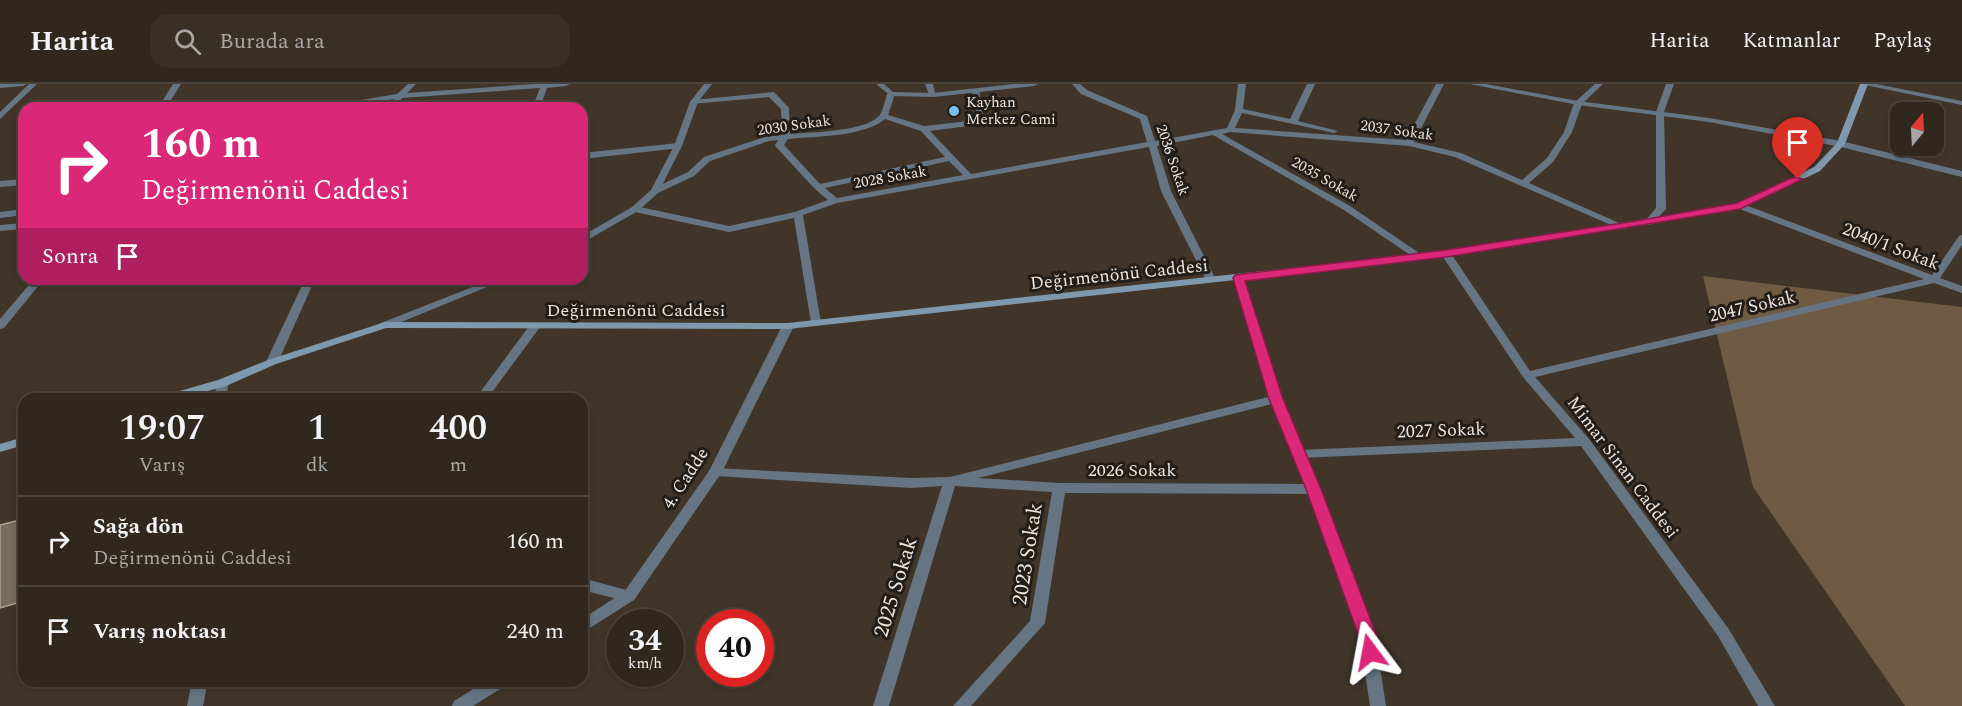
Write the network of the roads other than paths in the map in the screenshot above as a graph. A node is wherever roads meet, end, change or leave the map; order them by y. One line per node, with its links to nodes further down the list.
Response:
1 (23, 84): 20 (street)
2 (33, 84): 36 (street)
3 (177, 84): 26 (street)
4 (412, 84): 25 (street)
5 (566, 84): 19 (street)
6 (708, 84): 30 (street)
7 (762, 84): 22 (street)
8 (880, 84): 23 (street)
9 (929, 84): 24 (street)
10 (1034, 84): 21 (street)
11 (1076, 84): 43 (street, 2036 Sokak)
12 (1242, 84): 33 (street)
13 (1311, 84): 37 (street)
14 (1440, 84): 44 (street)
15 (1474, 84): 31 (street)
16 (1599, 84): 31 (street)
17 (1670, 84): 34 (street)
18 (1864, 84): 32 (street); 45 (main road, Değirmenönü Caddesi)
19 (545, 85): 25 (street); 29 (street)
20 (0, 86)
21 (976, 92): 24 (street); 38 (street)
22 (752, 94): 30 (street); 41 (street)
23 (891, 94): 24 (street); 35 (street)
24 (933, 95)
25 (399, 96): 27 (street); 28 (street)
26 (166, 102)
27 (362, 102)
28 (396, 102)
29 (538, 102)
30 (694, 102): 46 (street)
31 (1578, 103): 34 (street); 52 (street)
32 (1962, 103)
33 (1239, 110): 37 (street); 39 (street)
34 (1660, 112): 45 (street); 62 (street)
35 (884, 116): 38 (street); 41 (street, 2030 Sokak)
36 (0, 117)
37 (1293, 122): 42 (street)
38 (924, 129): 48 (street)
39 (1230, 130): 40 (street, 2037 Sokak); 42 (street, 2037 Sokak)
40 (1215, 133): 43 (street, 2037 Sokak); 69 (street, 2035 Sokak)
41 (786, 137): 54 (street); 55 (street, 2030 Sokak)
42 (1376, 140): 44 (street, 2037 Sokak)
43 (1152, 143): 50 (street, 2028 Sokak); 71 (street, 2036 Sokak)
44 (1409, 143): 52 (street, 2037 Sokak)
45 (1840, 144): 49 (street); 57 (main road, Değirmenönü Caddesi)
46 (678, 146): 47 (street); 55 (street)
47 (588, 155)
48 (951, 158): 50 (street); 54 (street)
49 (1962, 174)
50 (970, 178): 56 (street, 2028 Sokak)
51 (18, 182): 53 (street)
52 (1525, 182): 63 (street, 2037 Sokak)
53 (0, 184)
54 (818, 187): 56 (street)
55 (655, 191): 58 (street)
56 (835, 201): 61 (street, 2028 Sokak)
57 (1740, 206): 62 (main road, Değirmenönü Caddesi); 72 (street, 2040/1 Sokak)
58 (635, 209): 61 (street, 2028 Sokak); 66 (street)
59 (18, 212): 60 (street)
60 (0, 214)
61 (798, 214): 77 (street)
62 (1649, 222): 63 (main road, Değirmenönü Caddesi)
63 (1623, 226): 68 (main road, Değirmenönü Caddesi)
64 (18, 227): 65 (street)
65 (1, 228)
66 (588, 236)
67 (1962, 238): 72 (street)
68 (1446, 254): 69 (main road, Değirmenönü Caddesi); 83 (street, Mimar Sinan Caddesi)
69 (1418, 255): 70 (main road, Değirmenönü Caddesi)
70 (1239, 278): 71 (main road, Değirmenönü Caddesi); 88 (street)
71 (1211, 280): 77 (main road, Değirmenönü Caddesi)
72 (1934, 280): 76 (street, 2040/1 Sokak); 83 (street, 2047 Sokak)
73 (34, 285): 79 (street)
74 (307, 285): 82 (street)
75 (481, 285): 78 (street)
76 (1962, 290)
77 (816, 323): 80 (main road, Değirmenönü Caddesi)
78 (385, 324): 81 (main road, Değirmenönü Caddesi); 82 (main road, Değirmenönü Caddesi)
79 (0, 326)
80 (788, 326): 81 (main road, Değirmenönü Caddesi); 93 (street, 4. Cadde)
81 (534, 327): 87 (street)
82 (272, 362): 84 (main road, Değirmenönü Caddesi)
83 (1527, 375): 89 (street, Mimar Sinan Caddesi)
84 (222, 382): 85 (main road, Değirmenönü Caddesi); 86 (street)
85 (186, 393)
86 (221, 393)
87 (485, 393)
88 (1276, 399): 92 (street); 94 (street)
89 (1585, 442): 92 (street, 2027 Sokak); 107 (street, Mimar Sinan Caddesi)
90 (18, 443): 91 (main road)
91 (0, 448)
92 (1299, 454): 96 (street)
93 (715, 472): 94 (street); 98 (street, 4. Cadde)
94 (951, 481): 95 (street, 2026 Sokak); 104 (street, 2025 Sokak)
95 (1059, 488): 96 (street, 2026 Sokak); 105 (street, 2023 Sokak)
96 (1314, 489): 106 (street)
97 (588, 586): 98 (street)
98 (629, 596): 99 (street, 4. Cadde)
99 (588, 623)
100 (199, 687): 102 (street)
101 (490, 687): 103 (street)
102 (195, 706)
103 (460, 706)
104 (881, 706)
105 (962, 706)
106 (1378, 706)
107 (1767, 706)

